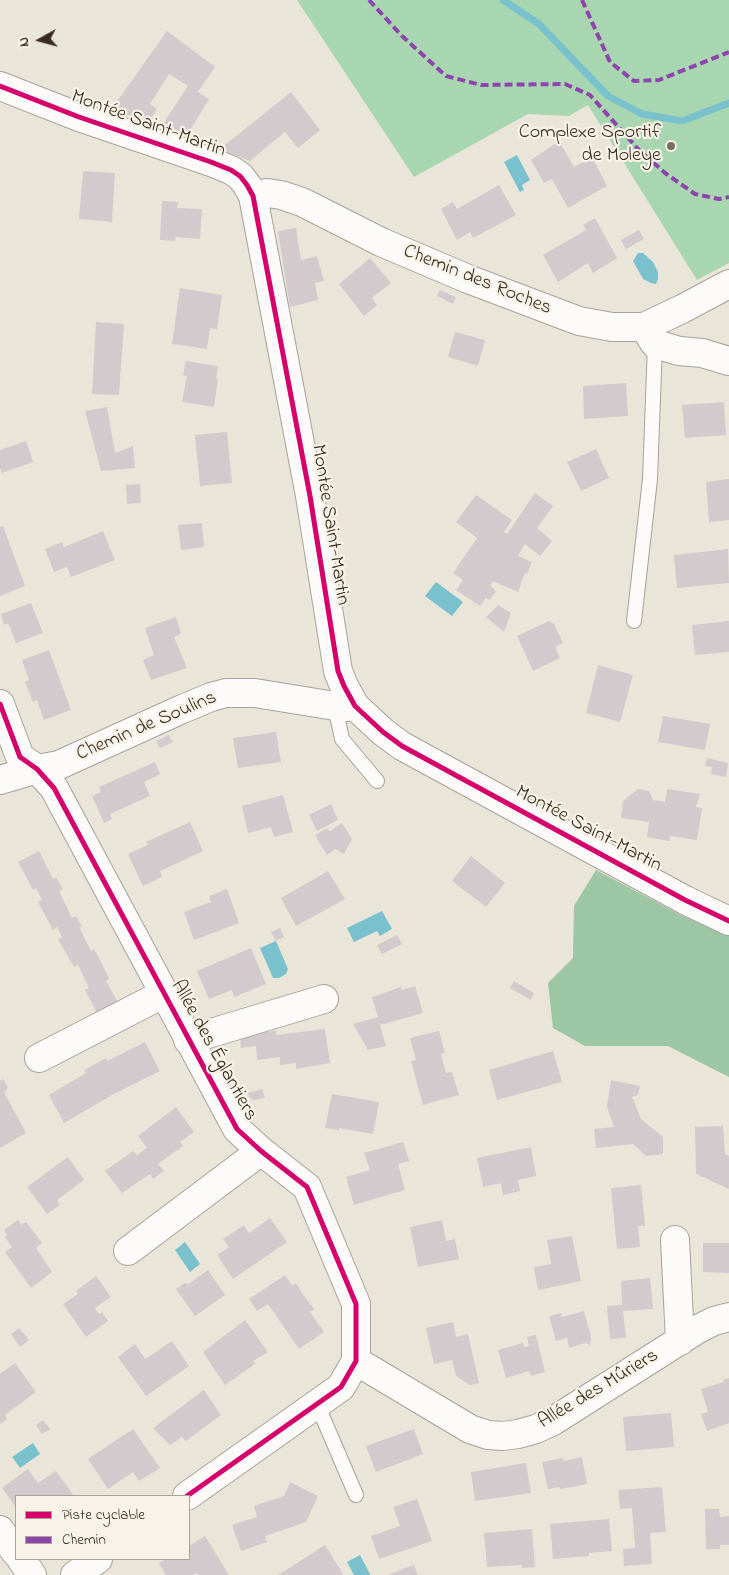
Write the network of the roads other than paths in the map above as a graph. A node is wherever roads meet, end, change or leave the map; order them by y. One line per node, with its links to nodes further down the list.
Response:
1 (0, 86): 2 (street, Montée Saint-Martin)
2 (253, 196): 4 (street, Chemin des Roches); 8 (street, Montée Saint-Martin)
3 (729, 284): 4 (street)
4 (654, 330): 5 (street); 6 (lane)
5 (729, 361)
6 (634, 621)
7 (0, 704): 9 (street, Allée des Églantiers)
8 (345, 706): 9 (street, Chemin de Soulins); 11 (lane); 12 (street, Montée Saint-Martin)
9 (37, 769): 10 (street, Chemin de Soulins); 13 (street, Allée des Églantiers)
10 (0, 780)
11 (377, 781)
12 (729, 921)
13 (163, 994): 15 (street, Allée des Églantiers); 16 (street)
14 (324, 999): 15 (street)
15 (188, 1040): 17 (street, Allée des Églantiers)
16 (39, 1058)
17 (261, 1151): 19 (street); 22 (street, Allée des Églantiers)
18 (675, 1240): 21 (street, Allée des Mûriers)
19 (128, 1251)
20 (729, 1317): 21 (street, Allée des Mûriers)
21 (680, 1341): 22 (street, Allée des Mûriers)
22 (356, 1360): 23 (street, Allée des Églantiers)
23 (317, 1404): 24 (street, Allée des Églantiers); 25 (lane)
24 (188, 1495)
25 (356, 1495)
26 (0, 1530): 27 (street)
27 (15, 1551)
28 (22, 1560): 30 (street)
29 (97, 1560): 31 (street)
30 (32, 1575)
31 (75, 1575)

